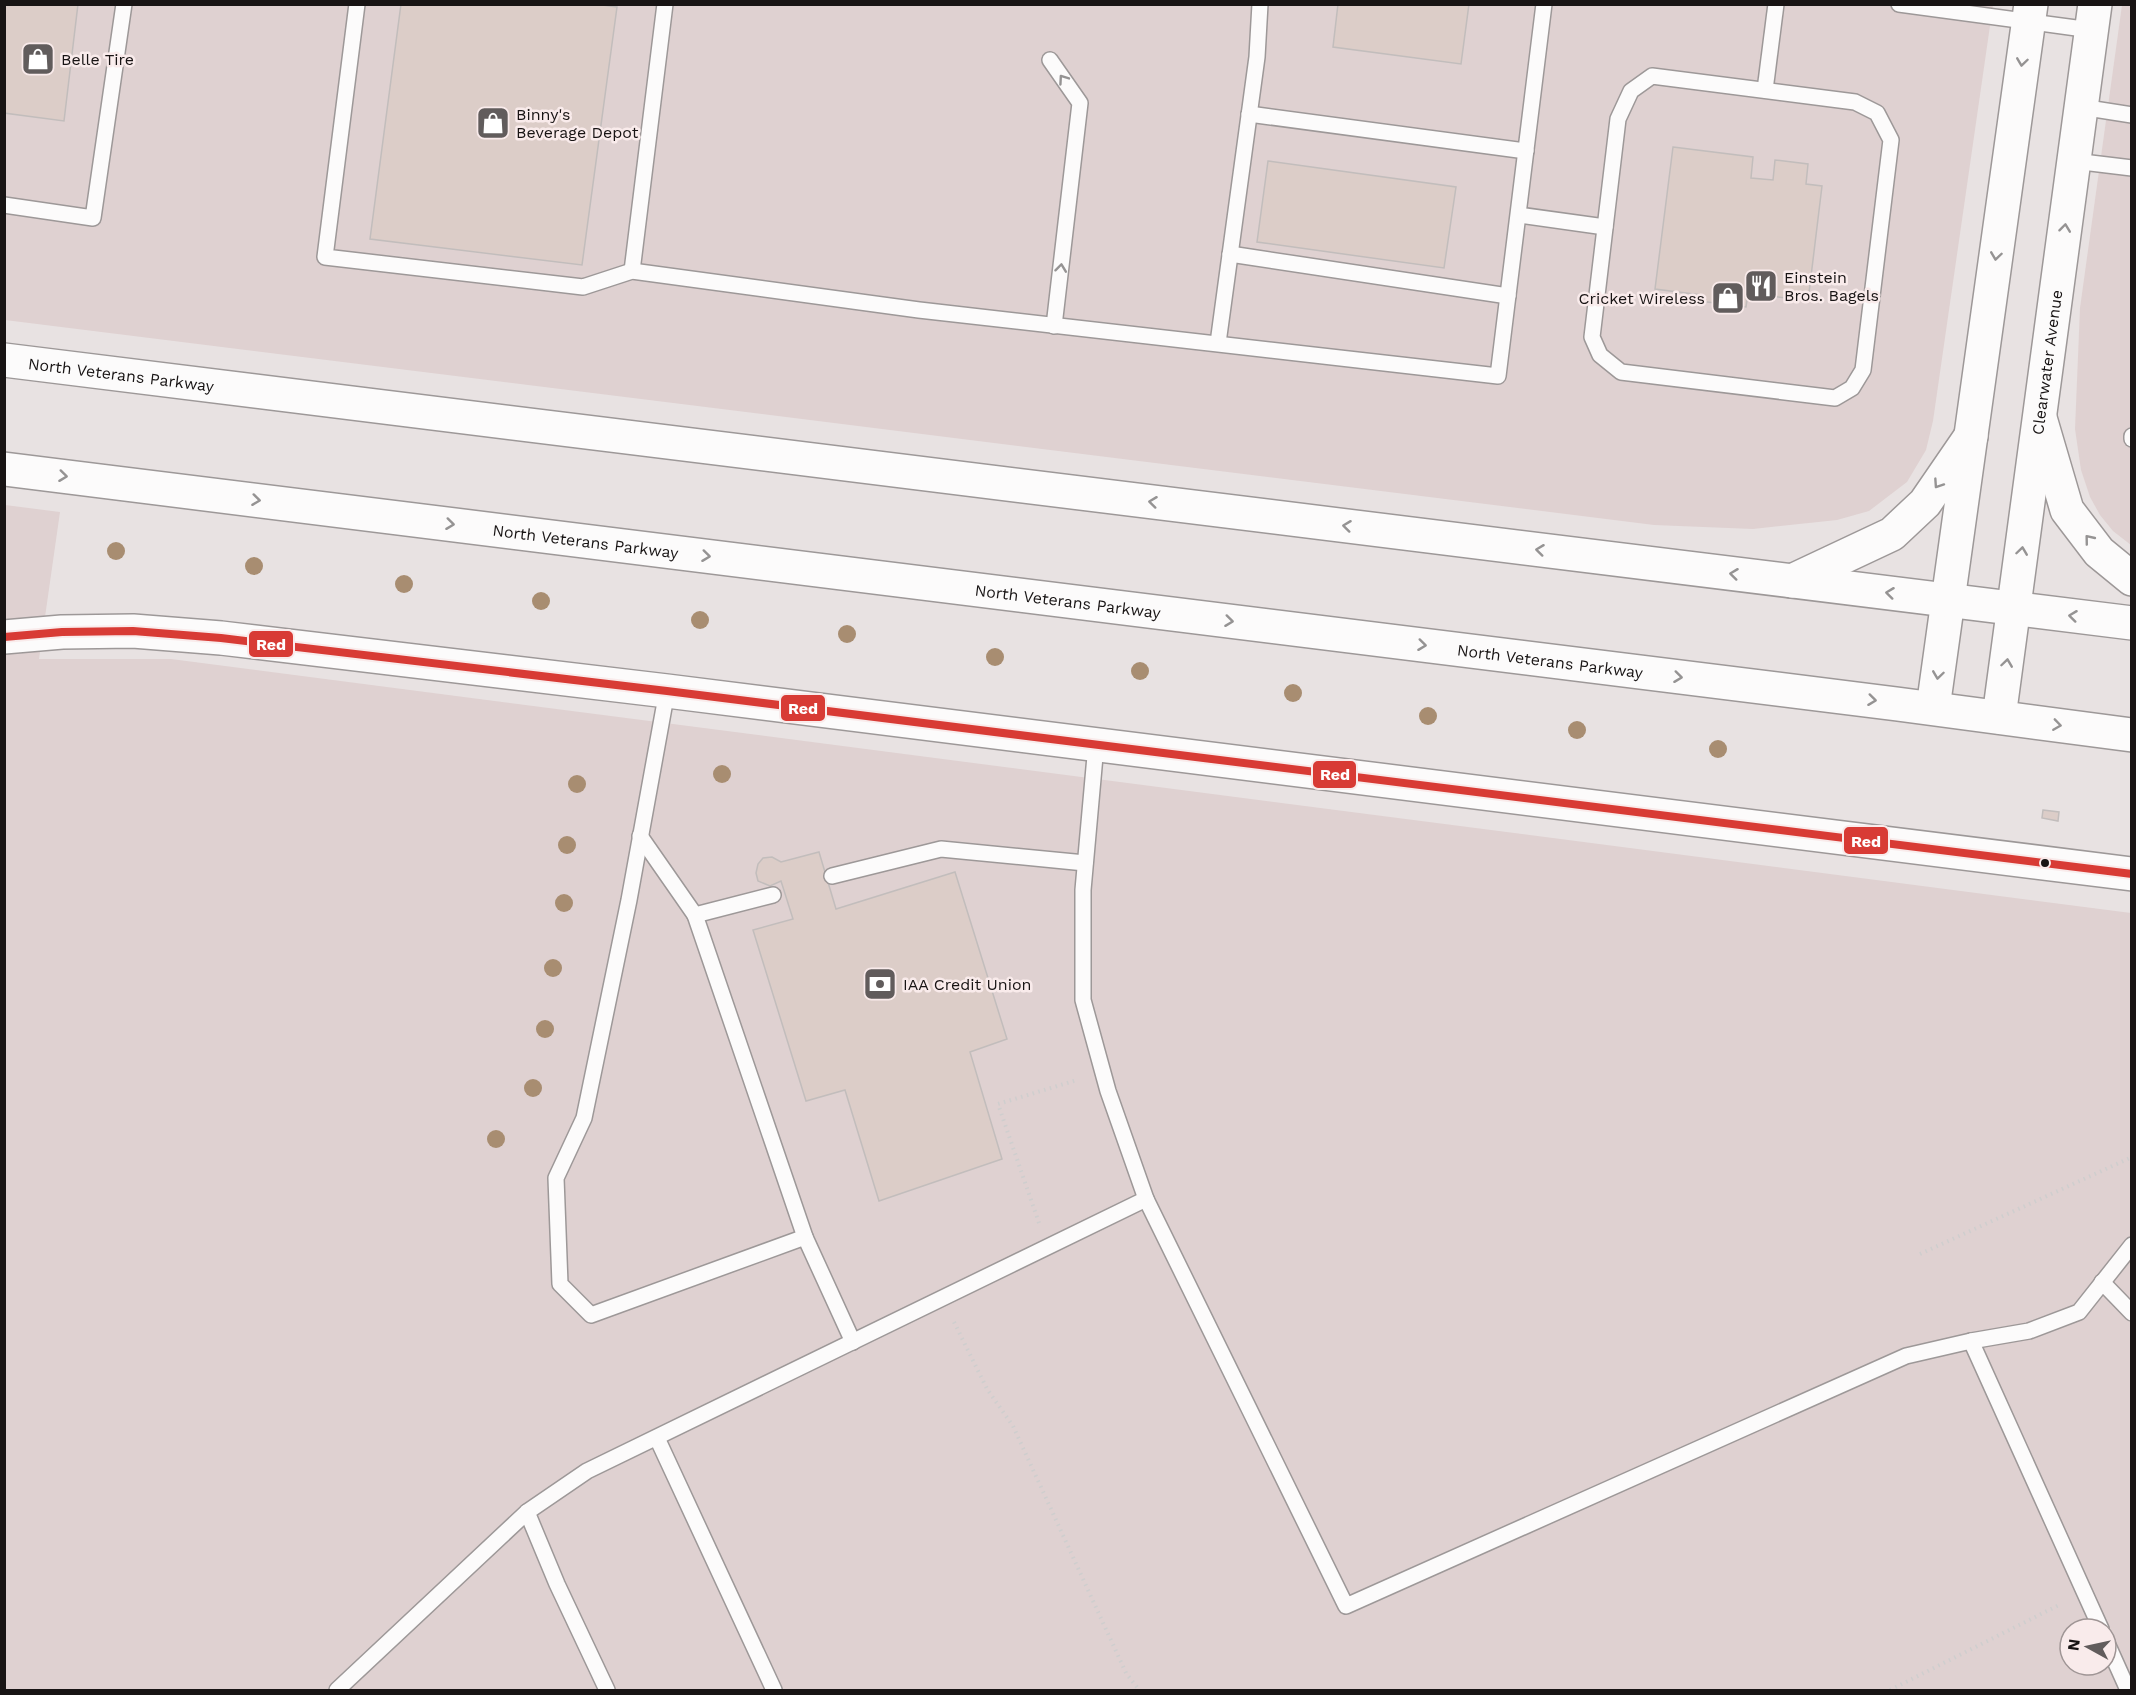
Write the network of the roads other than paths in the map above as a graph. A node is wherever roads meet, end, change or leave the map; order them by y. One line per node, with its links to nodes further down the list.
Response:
1 (124, 4): 18 (lane)
2 (357, 4): 22 (lane)
3 (664, 4): 22 (lane)
4 (1260, 4): 13 (lane)
5 (1544, 4): 15 (lane)
6 (1776, 4): 11 (lane)
7 (1899, 4): 8 (lane)
8 (2029, 13): 9 (lane); 28 (main road, one-way to 28)
9 (2093, 17): 12 (main road, Clearwater Avenue)
10 (1050, 60): 24 (lane, one-way to 10)
11 (1766, 90): 20 (lane); 20 (lane)
12 (2081, 107): 14 (lane); 16 (main road, Clearwater Avenue)
13 (1249, 114): 15 (lane); 21 (lane)
14 (2132, 115)
15 (1526, 151): 19 (lane)
16 (2074, 161): 17 (lane); 27 (main road, Clearwater Avenue, one-way to 16)
17 (2132, 168)
18 (4, 206)
19 (1519, 215): 20 (lane); 23 (lane)
20 (1605, 227)
21 (1230, 254): 23 (lane); 25 (lane)
22 (632, 270): 24 (lane)
23 (1508, 296): 25 (lane)
24 (1054, 326): 25 (lane)
25 (1218, 343)
26 (4, 360): 31 (main road, North Veterans Parkway, one-way to 26)
27 (2040, 418): 30 (main road, one-way to 27); 33 (main road, Clearwater Avenue, one-way to 27)
28 (1971, 436): 31 (main road, one-way to 31); 32 (main road)
29 (4, 469): 37 (main road, North Veterans Parkway, one-way to 37)
30 (2132, 579)
31 (1792, 581): 32 (main road, North Veterans Parkway, one-way to 31)
32 (1948, 600): 33 (main road, North Veterans Parkway); 37 (main road, one-way to 37)
33 (2014, 609): 34 (main road, North Veterans Parkway, one-way to 33); 38 (main road, Clearwater Avenue, one-way to 33)
34 (2132, 623)
35 (4, 637): 36 (main road)
36 (668, 691): 40 (main road); 41 (lane)
37 (1933, 708): 38 (main road, North Veterans Parkway)
38 (1999, 717): 39 (main road, North Veterans Parkway, one-way to 39)
39 (2132, 735)
40 (1096, 745): 42 (lane); 43 (main road)
41 (640, 836): 46 (lane); 48 (lane)
42 (1085, 863): 44 (lane); 47 (lane)
43 (2132, 874)
44 (832, 876)
45 (773, 895): 46 (lane)
46 (695, 915): 48 (lane)
47 (1146, 1199): 52 (lane); 53 (lane)
48 (806, 1237): 53 (lane)
49 (2132, 1245): 50 (lane)
50 (2102, 1282): 51 (lane); 52 (lane)
51 (2132, 1313)
52 (1971, 1341): 56 (lane)
53 (853, 1342): 54 (lane)
54 (657, 1438): 55 (lane); 60 (lane)
55 (527, 1512): 58 (lane); 59 (lane)
56 (2095, 1617)
57 (2118, 1668): 61 (lane)
58 (337, 1690)
59 (607, 1690)
60 (774, 1690)
61 (2128, 1690)

